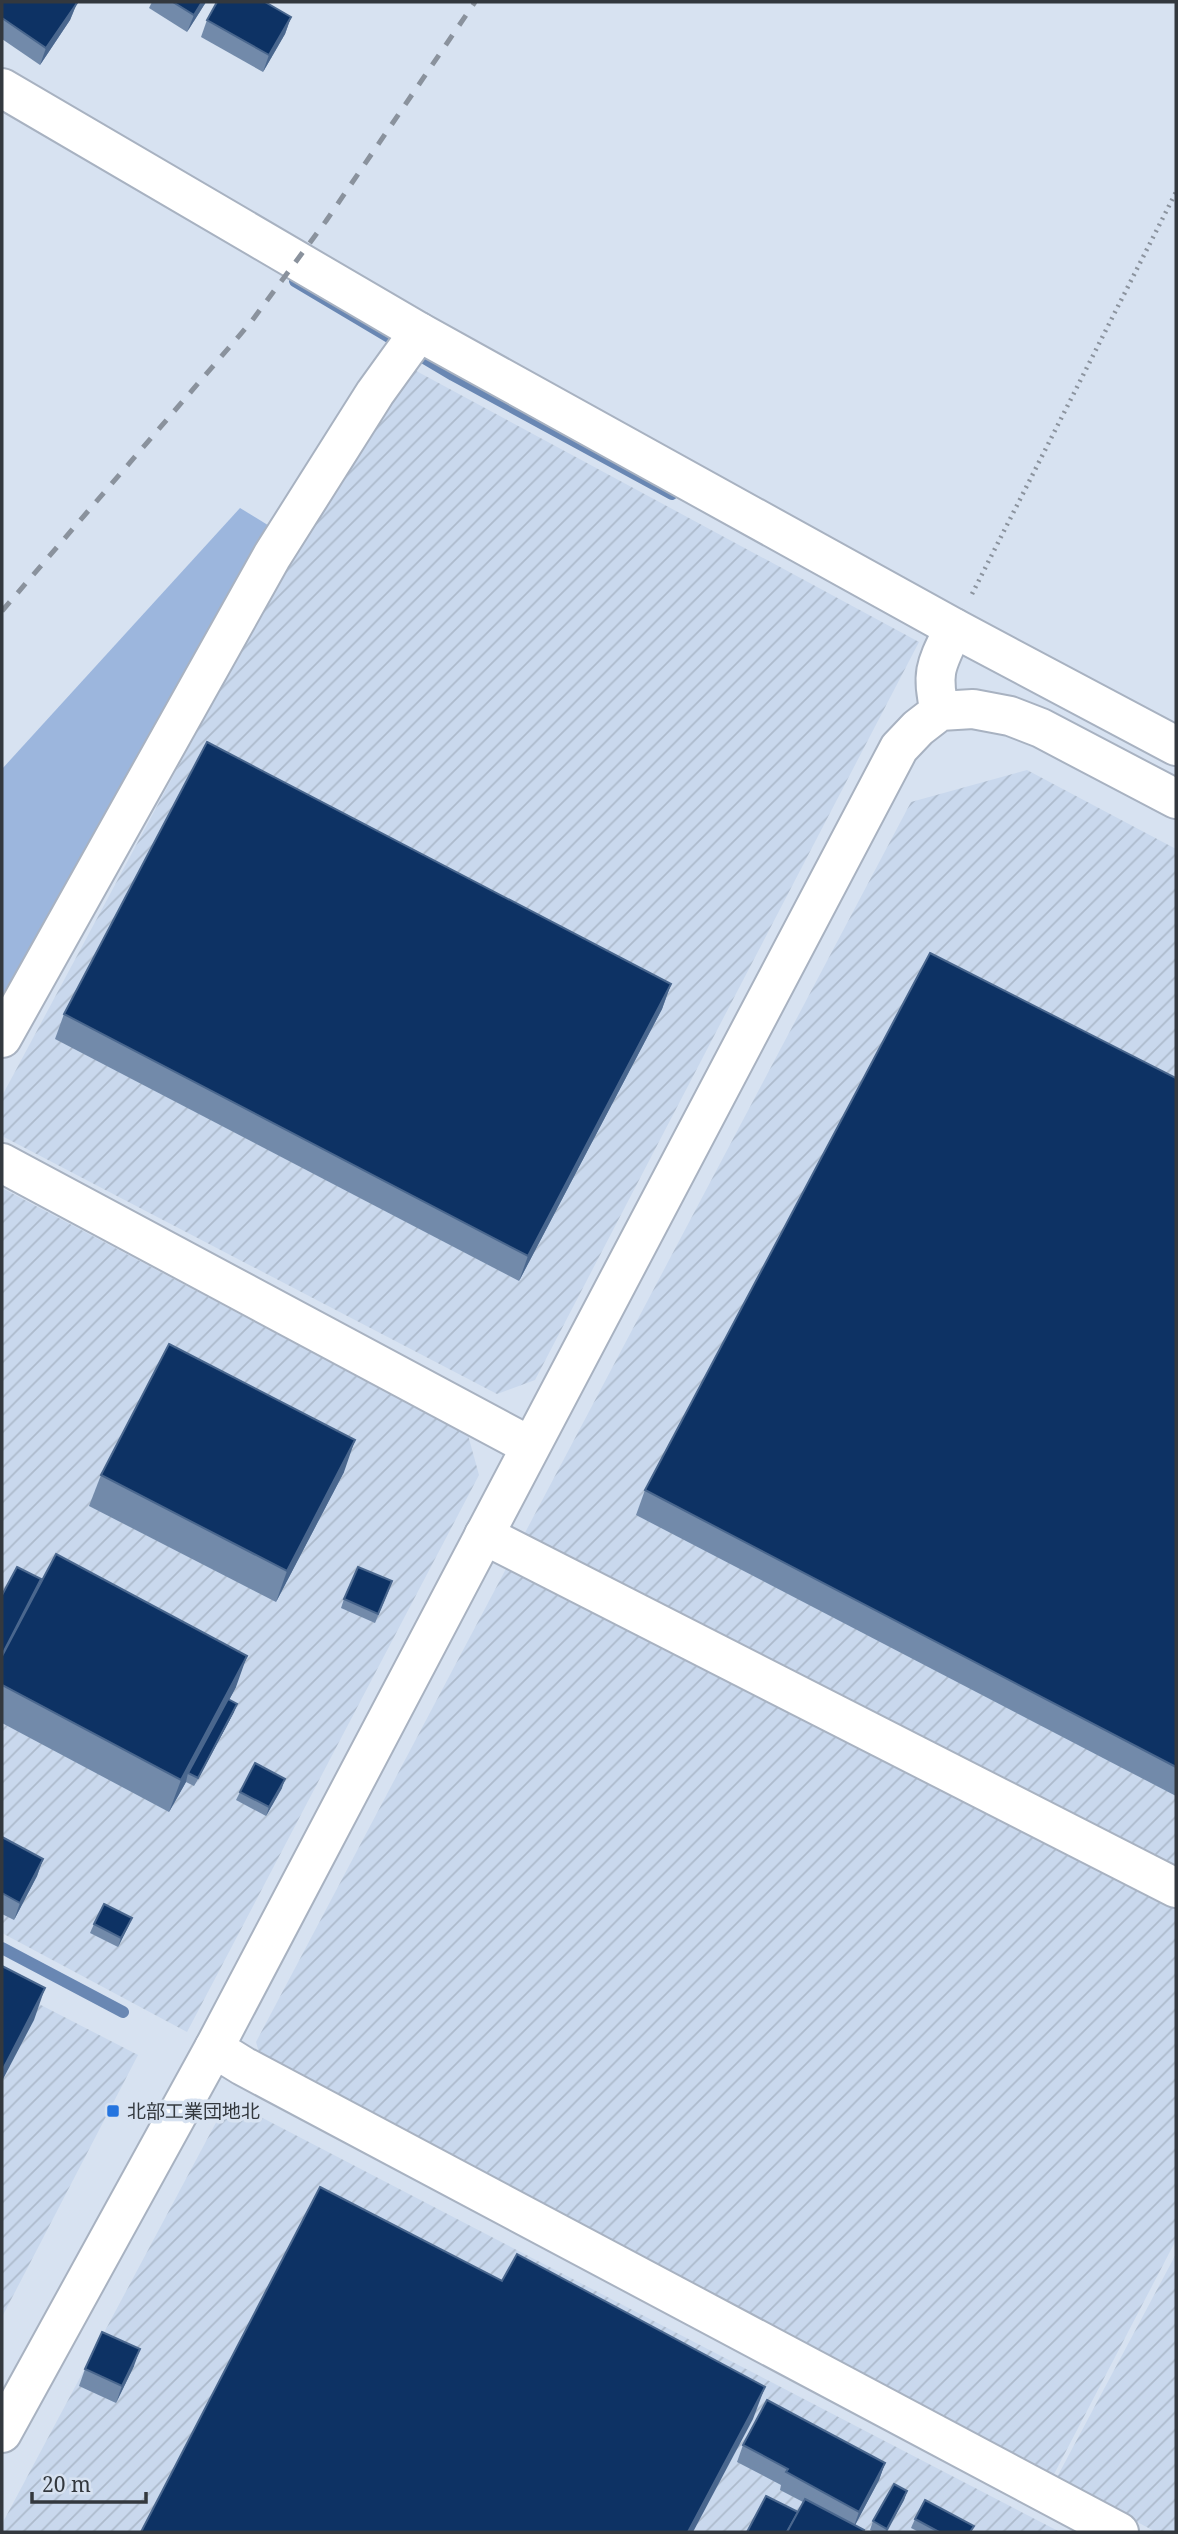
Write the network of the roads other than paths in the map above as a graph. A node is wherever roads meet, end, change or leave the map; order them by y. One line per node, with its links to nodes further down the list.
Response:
1 (2, 88): 2 (street)
2 (419, 332): 3 (street); 7 (street)
3 (954, 628): 4 (street); 5 (street)
4 (940, 711): 6 (street); 9 (street)
5 (1176, 746)
6 (1176, 799)
7 (2, 1038)
8 (2, 1163): 9 (street)
9 (530, 1446): 10 (street)
10 (484, 1535): 11 (street); 12 (street)
11 (1176, 1888)
12 (214, 2048): 13 (street); 14 (street)
13 (2, 2433)
14 (1119, 2532)

